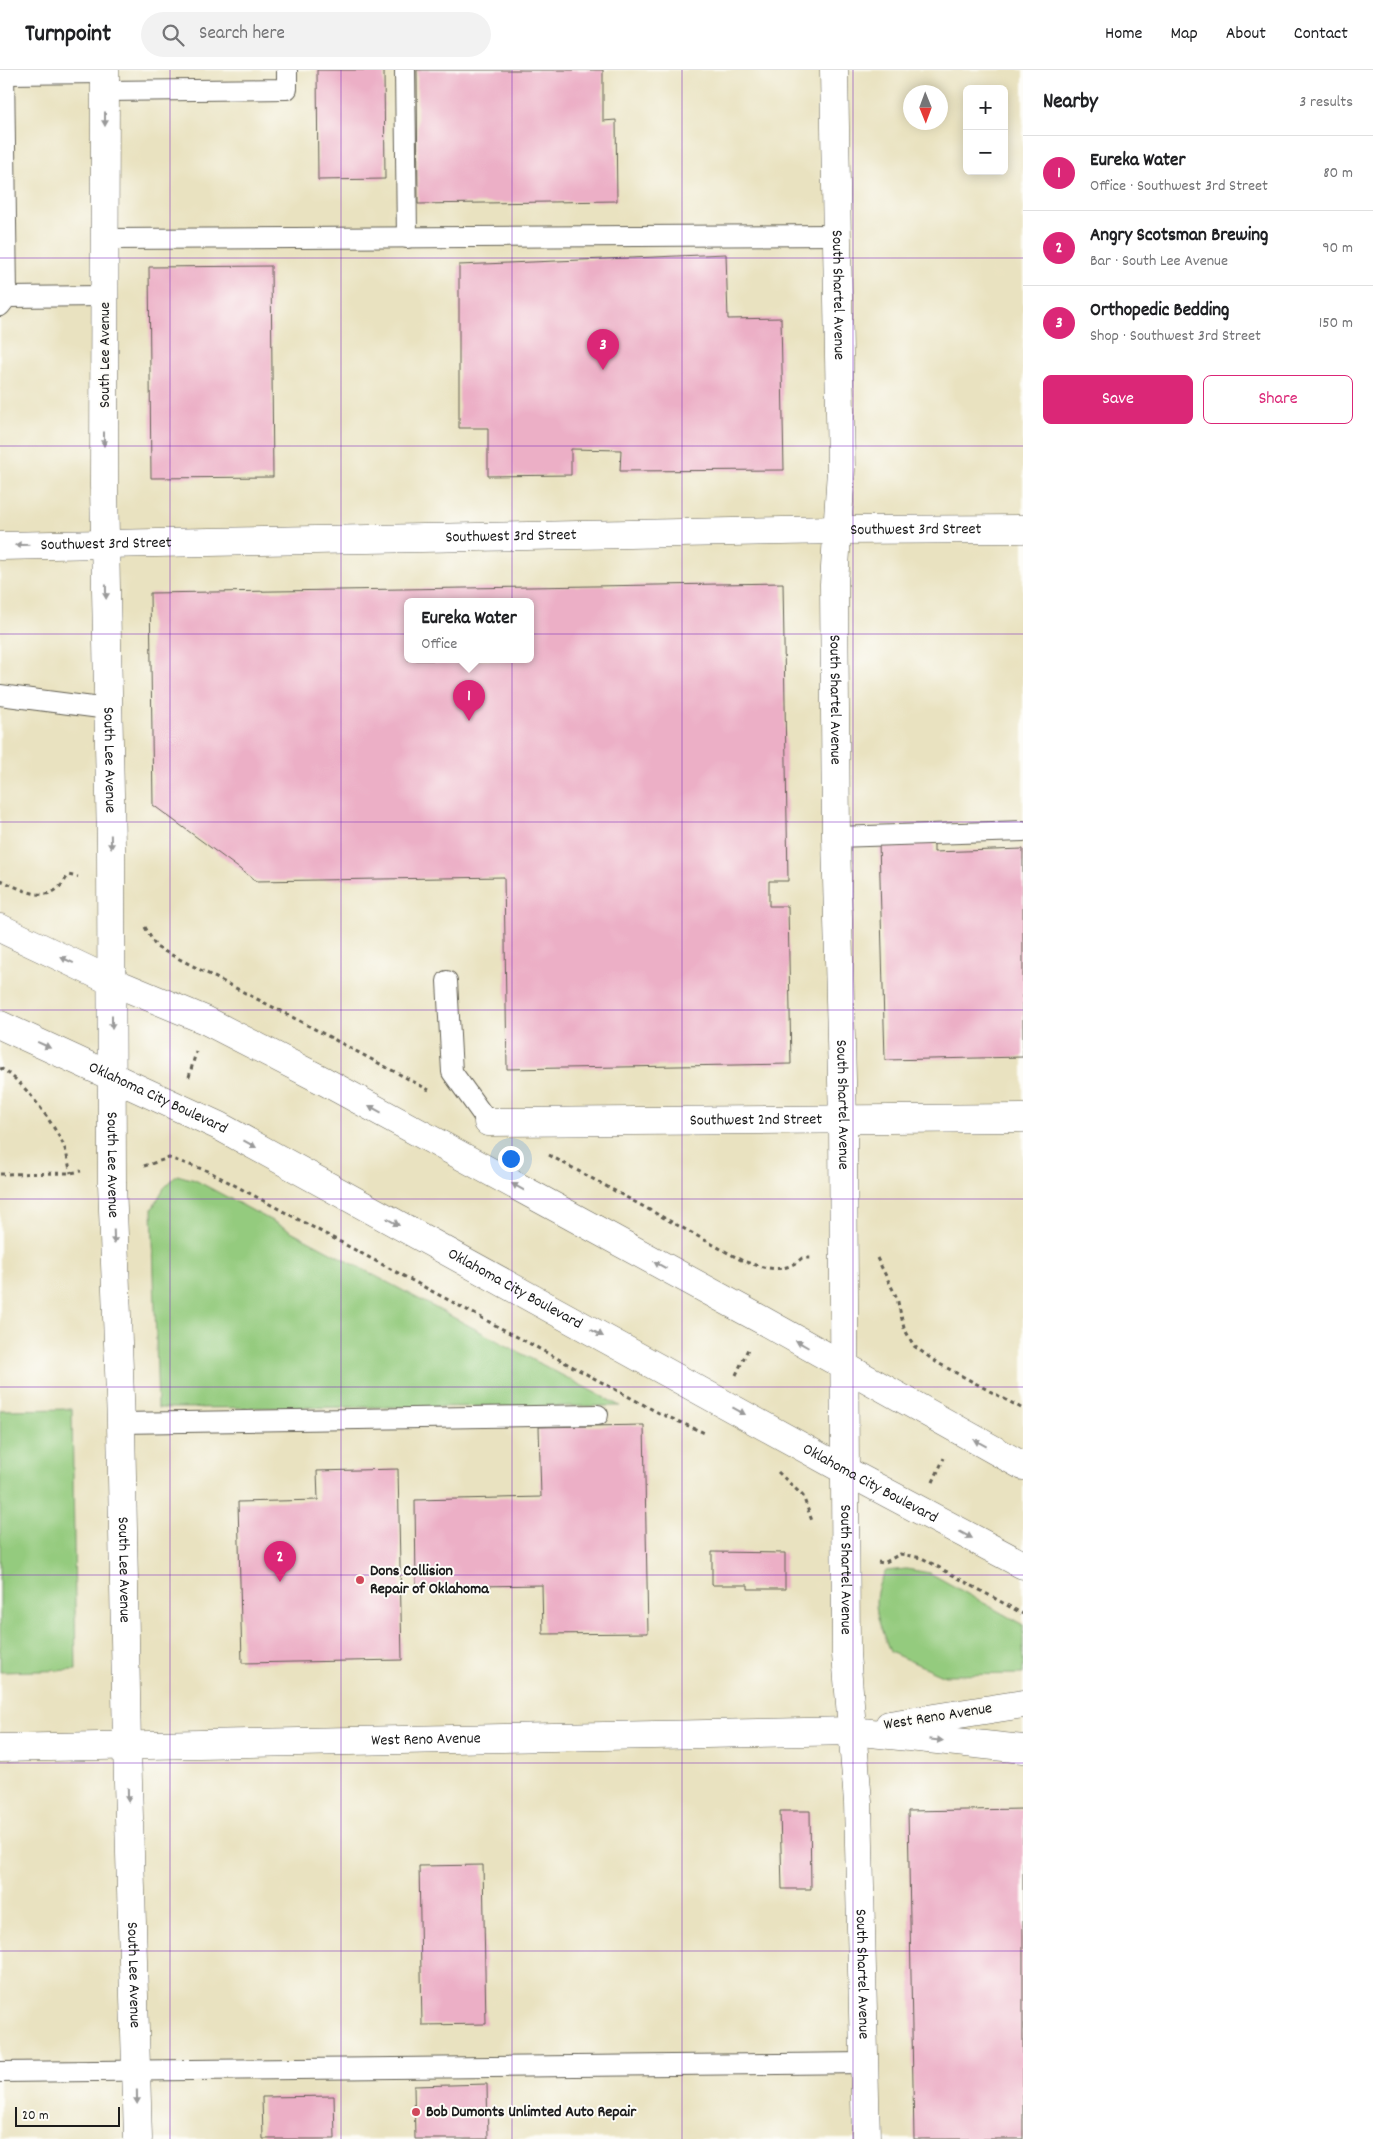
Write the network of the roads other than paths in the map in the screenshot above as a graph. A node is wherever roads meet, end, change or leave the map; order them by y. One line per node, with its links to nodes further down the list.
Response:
1 (287, 70): 5 (lane)
2 (405, 70): 7 (lane)
3 (834, 70): 6 (street, South Shartel Avenue)
4 (4, 72): 5 (lane); 10 (lane)
5 (105, 78): 8 (street, South Lee Avenue, one-way to 8)
6 (837, 235): 7 (lane); 12 (street, South Shartel Avenue)
7 (408, 238): 8 (lane)
8 (105, 239): 9 (street, South Lee Avenue)
9 (105, 296): 10 (lane); 13 (street, South Lee Avenue, one-way to 13)
10 (3, 301)
11 (1023, 529): 12 (street, Southwest 3rd Street)
12 (837, 530): 13 (street, Southwest 3rd Street); 18 (street, South Shartel Avenue)
13 (106, 543): 14 (street, Southwest 3rd Street, one-way to 14); 16 (street, South Lee Avenue, one-way to 16)
14 (0, 546)
15 (0, 695): 16 (lane)
16 (108, 709): 20 (street, South Lee Avenue, one-way to 20)
17 (1023, 831): 18 (lane)
18 (836, 837): 25 (street, South Shartel Avenue)
19 (0, 928): 20 (street, one-way to 19)
20 (111, 981): 23 (street, South Lee Avenue, one-way to 23); 27 (street, one-way to 20)
21 (447, 981): 26 (lane)
22 (0, 1025): 23 (street, Oklahoma City Boulevard, one-way to 23)
23 (112, 1077): 29 (street, South Lee Avenue, one-way to 29); 31 (street, Oklahoma City Boulevard, one-way to 31)
24 (1023, 1118): 25 (street, Southwest 2nd Street)
25 (843, 1121): 26 (street, Southwest 2nd Street); 27 (street, South Shartel Avenue)
26 (488, 1122)
27 (845, 1368): 30 (street, one-way to 27); 31 (street, South Shartel Avenue)
28 (598, 1415): 29 (lane)
29 (121, 1422): 35 (street, South Lee Avenue)
30 (1023, 1466)
31 (846, 1470): 32 (street, Oklahoma City Boulevard, one-way to 32); 34 (street, South Shartel Avenue)
32 (1023, 1565)
33 (1023, 1704): 34 (street, West Reno Avenue)
34 (852, 1730): 35 (street, West Reno Avenue); 37 (street, West Reno Avenue, one-way to 37); 38 (street, South Shartel Avenue)
35 (127, 1746): 36 (street, West Reno Avenue); 39 (street, South Lee Avenue, one-way to 39)
36 (0, 1748)
37 (1023, 1749)
38 (865, 2063): 39 (lane); 42 (street, South Shartel Avenue)
39 (136, 2070): 40 (lane); 41 (street, South Lee Avenue, one-way to 41)
40 (0, 2072)
41 (138, 2139)
42 (866, 2139)

